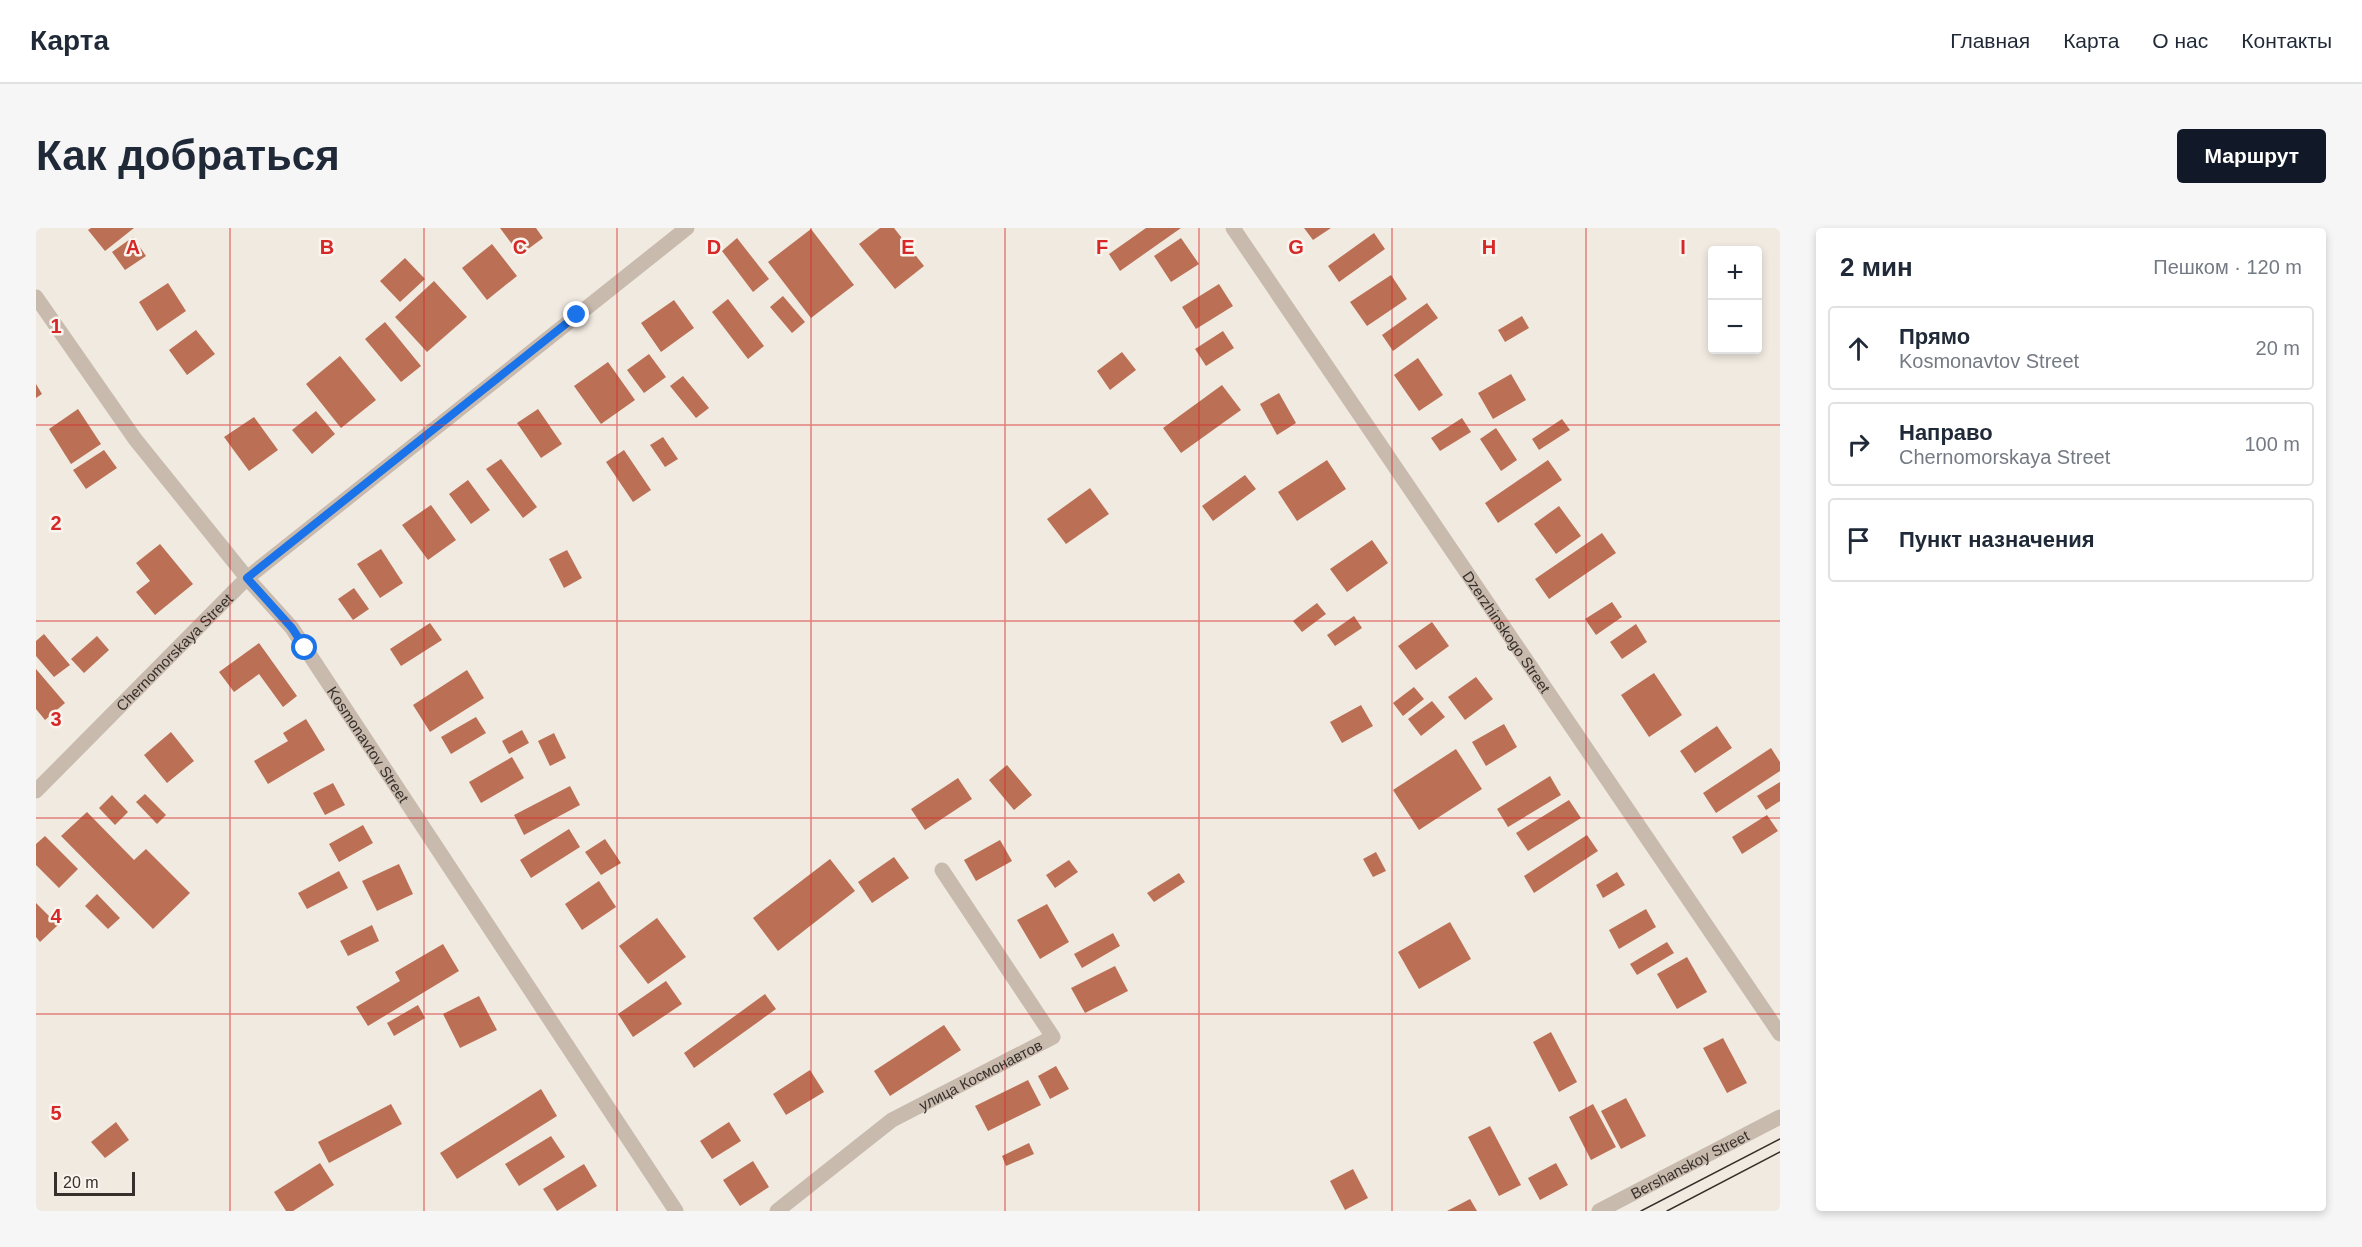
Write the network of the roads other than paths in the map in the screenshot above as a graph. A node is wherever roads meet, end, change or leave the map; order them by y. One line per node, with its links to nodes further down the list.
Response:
1 (687, 228): 4 (street, Chernomorskaya Street)
2 (1233, 228): 7 (street, Dzerzhinskogo Street)
3 (36, 297): 4 (street, Kosmonavtov Street)
4 (247, 578): 5 (street, Chernomorskaya Street); 9 (street, Kosmonavtov Street)
5 (36, 791)
6 (942, 870): 10 (street, улица Космонавтов)
7 (1780, 1034)
8 (1780, 1117): 11 (street, Bershanskoy Street)
9 (676, 1211)
10 (777, 1211)
11 (1599, 1211)

